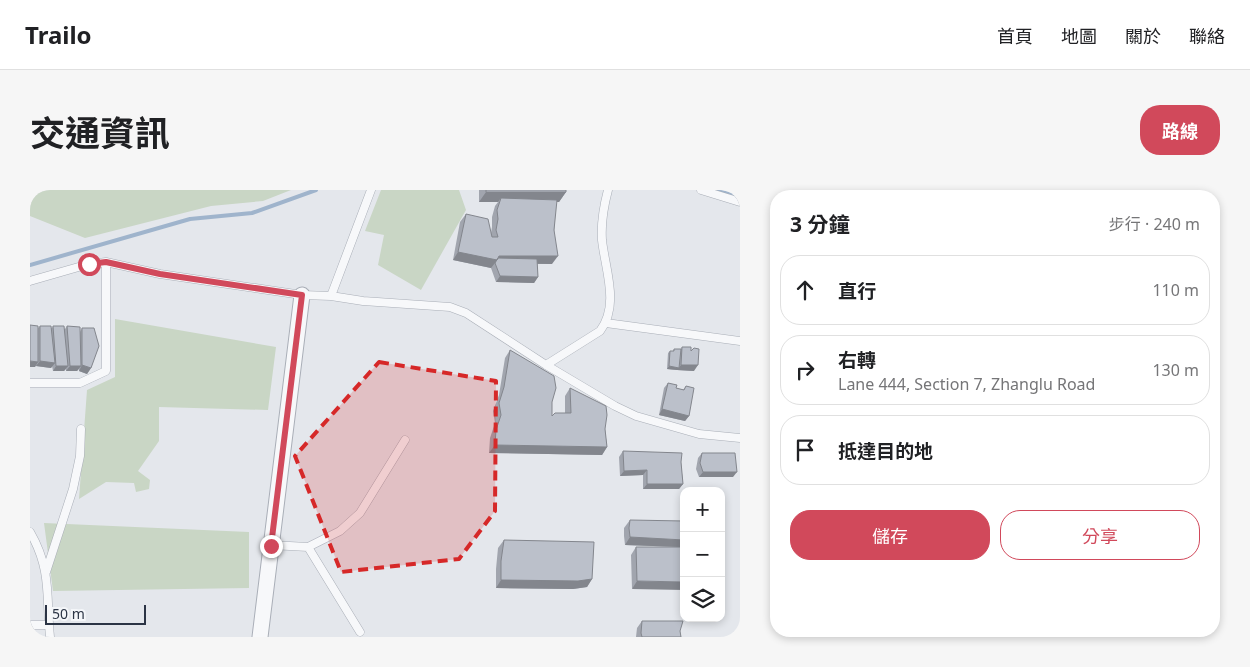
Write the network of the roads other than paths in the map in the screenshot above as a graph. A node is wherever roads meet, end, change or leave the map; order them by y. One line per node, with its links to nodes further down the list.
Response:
1 (371, 190): 8 (lane)
2 (608, 190): 9 (lane)
3 (701, 190): 4 (lane)
4 (740, 202)
5 (106, 262): 6 (lane); 7 (lane); 12 (lane)
6 (30, 281)
7 (302, 295): 8 (lane); 17 (street)
8 (331, 296): 11 (lane)
9 (606, 323): 10 (lane); 11 (lane)
10 (740, 342)
11 (546, 365): 14 (lane)
12 (30, 383)
13 (81, 429): 19 (lane)
14 (740, 438)
15 (404, 440): 18 (lane)
16 (30, 532): 19 (lane)
17 (271, 546): 18 (lane); 24 (street)
18 (308, 548): 22 (lane)
19 (46, 572): 21 (lane)
20 (30, 625): 21 (lane)
21 (49, 625): 23 (lane)
22 (360, 632)
23 (50, 637)
24 (260, 637)

